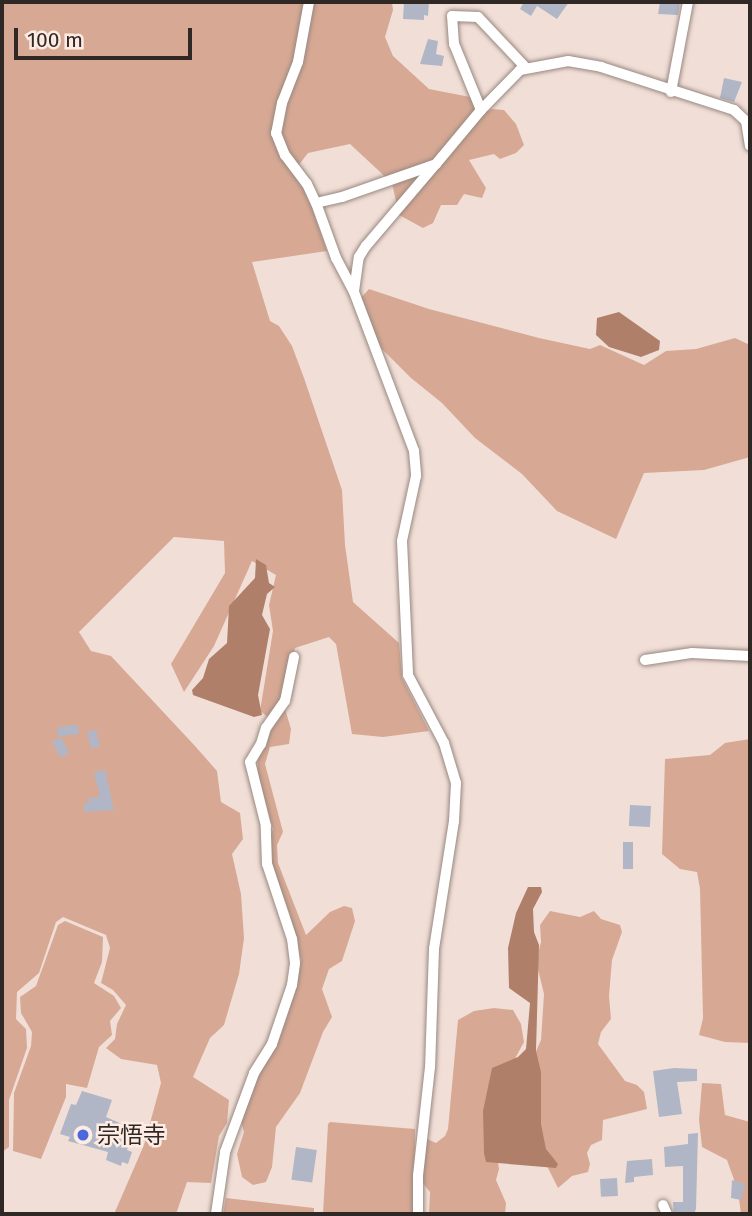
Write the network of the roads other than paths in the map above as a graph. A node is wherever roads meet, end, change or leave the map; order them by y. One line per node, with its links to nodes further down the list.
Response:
1 (309, 2): 8 (street)
2 (688, 2): 4 (street)
3 (526, 68): 4 (street); 5 (street); 5 (street)
4 (671, 92): 6 (street)
5 (481, 110): 7 (street)
6 (750, 146)
7 (436, 164): 8 (street); 9 (street)
8 (316, 203): 9 (street)
9 (354, 292): 14 (street)
10 (750, 656): 12 (street)
11 (294, 657): 13 (street)
12 (645, 660)
13 (216, 1214)
14 (418, 1214)

